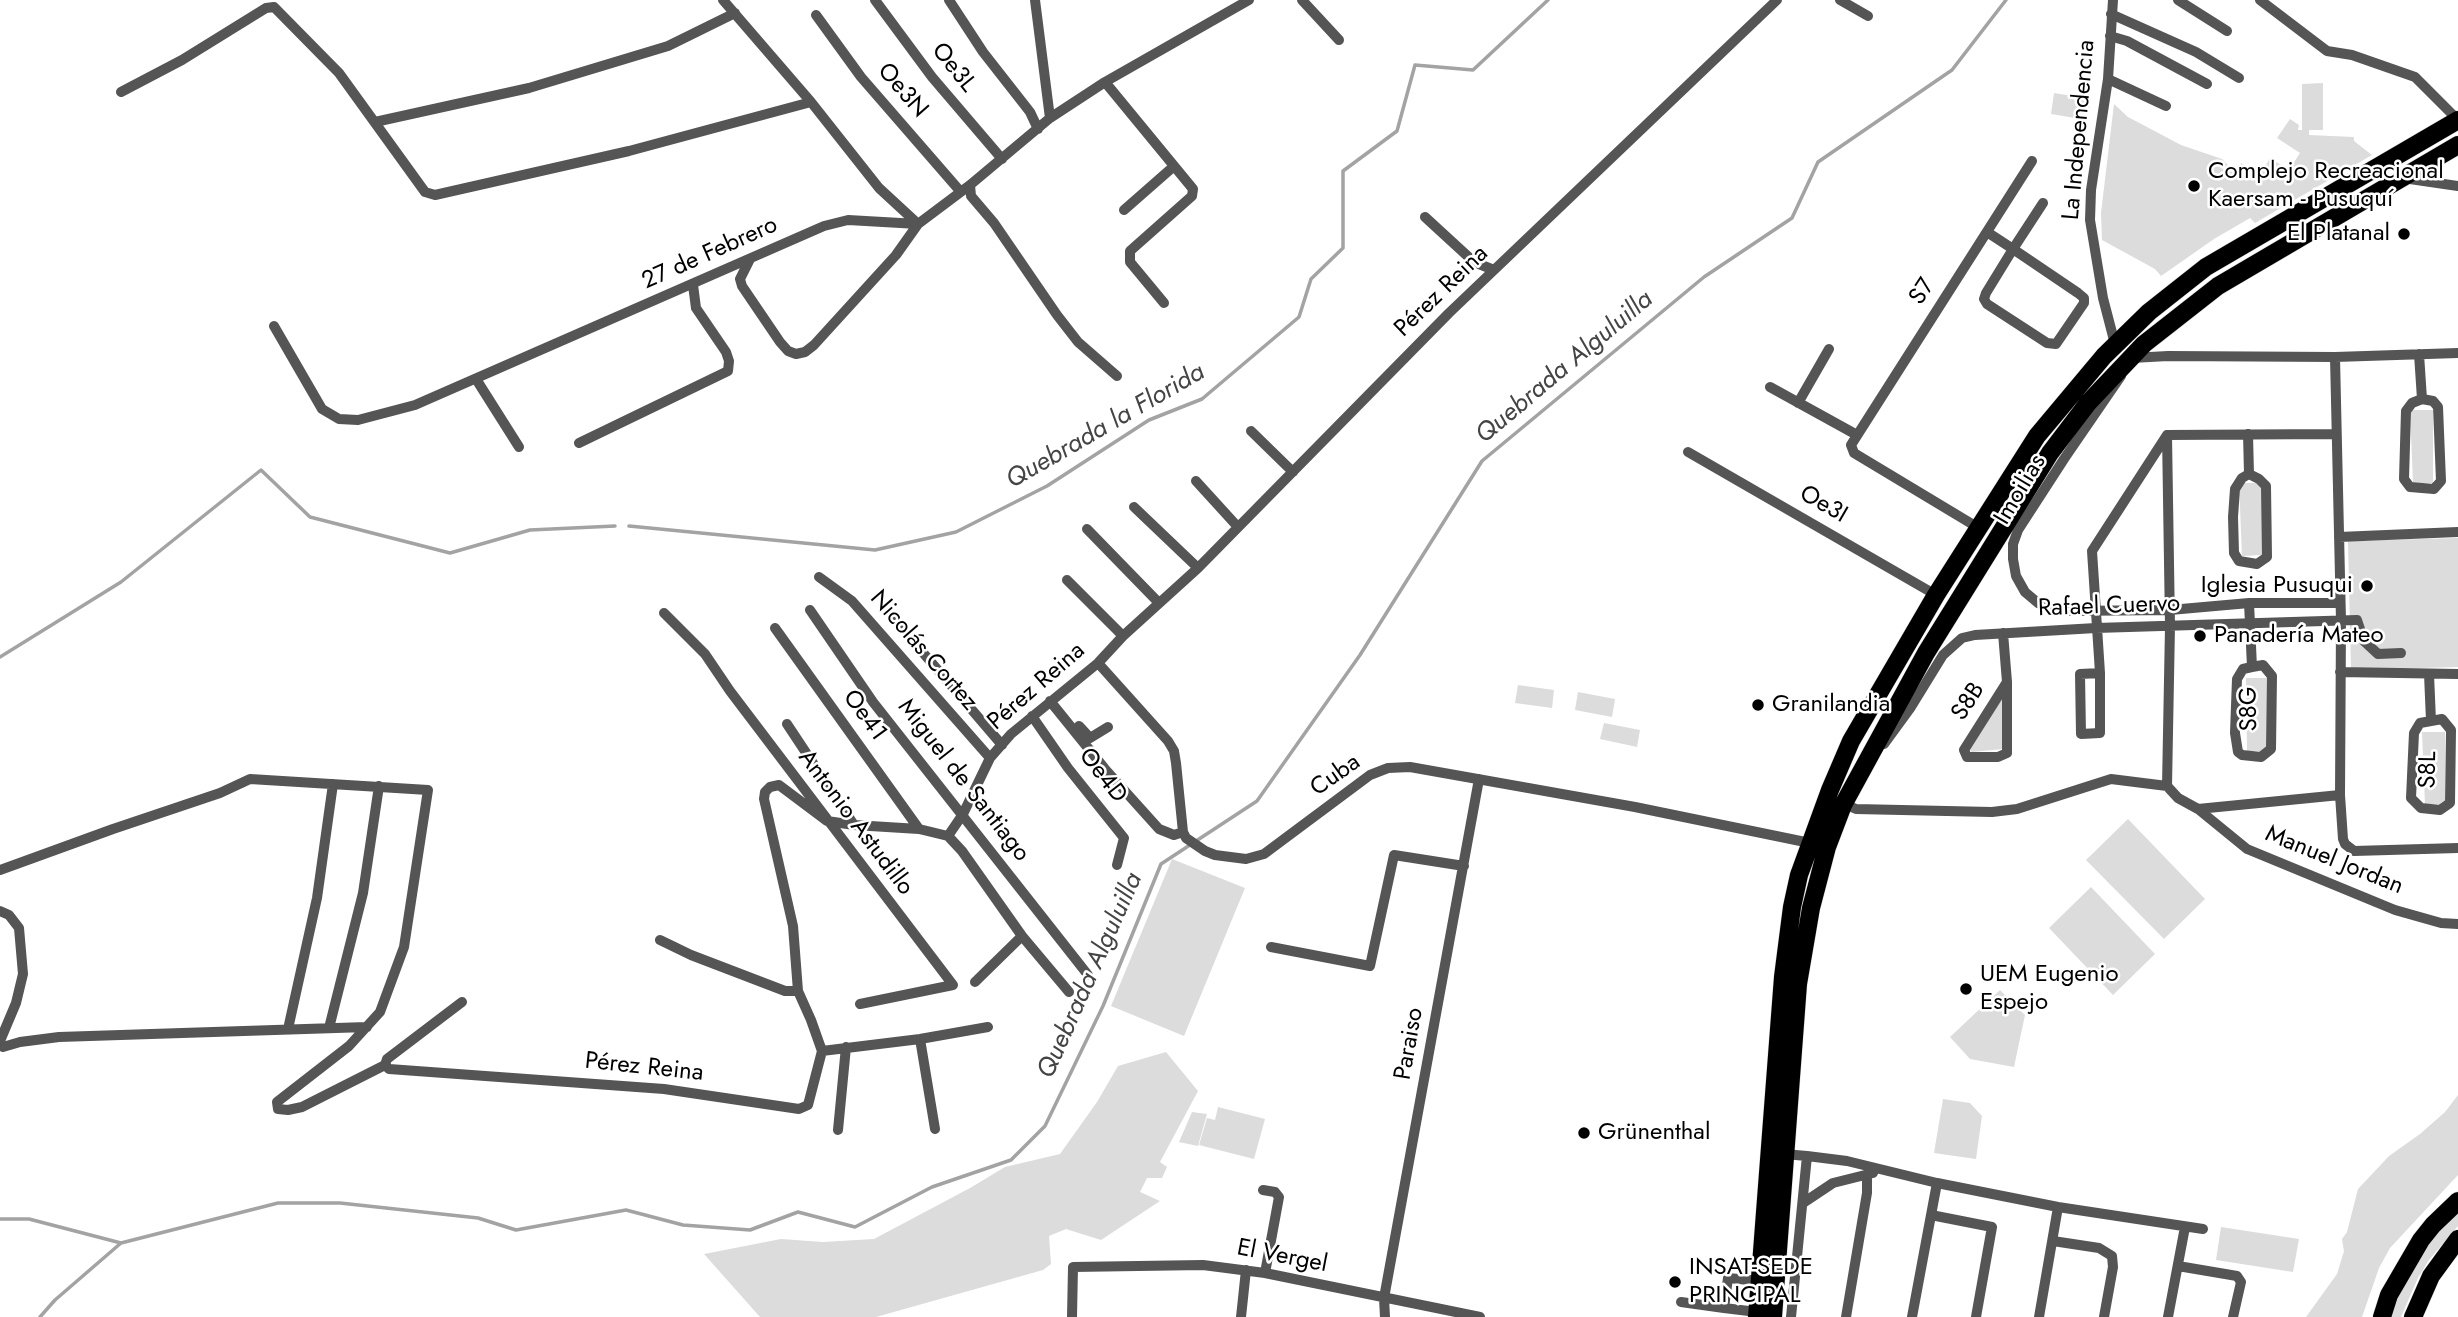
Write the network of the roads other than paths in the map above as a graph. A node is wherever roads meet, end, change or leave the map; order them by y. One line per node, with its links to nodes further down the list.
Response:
1 (723, 0): 12 (street)
2 (875, 0): 31 (street, Oe3L)
3 (949, 0): 29 (street)
4 (1035, 0): 26 (street)
5 (1249, 0): 21 (street)
6 (1302, 0): 18 (street)
7 (1777, 0): 44 (street, Pérez Reina)
8 (1840, 0): 15 (street)
9 (2113, 0): 14 (street, La Independencia)
10 (2178, 0): 16 (street)
11 (2260, 0): 27 (street)
12 (735, 13): 24 (street); 28 (street)
13 (816, 15): 36 (street, Oe3N)
14 (2111, 15): 17 (street, La Independencia); 19 (street)
15 (1868, 16)
16 (2227, 31)
17 (2110, 36): 20 (street, La Independencia); 22 (street)
18 (1339, 40)
19 (2239, 78)
20 (2108, 79): 25 (street); 48 (street, La Independencia)
21 (1105, 82): 26 (street); 33 (street)
22 (2207, 84)
23 (121, 92): 28 (street)
24 (811, 102): 28 (street); 40 (street)
25 (2166, 106)
26 (1050, 118): 29 (street)
27 (2458, 120): 48 (main road)
28 (375, 122)
29 (1038, 129): 31 (street)
30 (2458, 145): 34 (main road)
31 (1002, 159): 36 (street)
32 (2032, 161): 41 (street, S7)
33 (1173, 167): 38 (street); 46 (street)
34 (2403, 178): 35 (street); 53 (main road)
35 (2458, 186)
36 (965, 188): 40 (street); 54 (street, Oe3N)
37 (2043, 203): 42 (street)
38 (1124, 210)
39 (1425, 216): 44 (street)
40 (918, 224): 43 (street, 27 de Febrero); 43 (street)
41 (1987, 232): 42 (street); 63 (street, S7)
42 (2013, 249): 42 (street)
43 (750, 259): 45 (street, 27 de Febrero)
44 (1494, 270): 67 (street, Pérez Reina)
45 (693, 285): 55 (street, 27 de Febrero); 64 (street)
46 (1164, 303)
47 (274, 326): 55 (street, 27 de Febrero)
48 (2114, 346): 53 (street); 72 (main road)
49 (1829, 349): 58 (street)
50 (2458, 353): 51 (street)
51 (2418, 354): 52 (street); 57 (street)
52 (2335, 357): 53 (street); 61 (street)
53 (2130, 358): 85 (street, Imoilias); 110 (main road)
54 (1116, 376)
55 (476, 379): 65 (street)
56 (1770, 387): 58 (street)
57 (2422, 399): 57 (street)
58 (1798, 403): 63 (street)
59 (1251, 431): 67 (street)
60 (2248, 434): 61 (street); 62 (street); 68 (street)
61 (2335, 434): 75 (street)
62 (2167, 435): 84 (street); 85 (street)
63 (1854, 440): 72 (street)
64 (579, 443)
65 (519, 447)
66 (1688, 452): 79 (street, Oe3I)
67 (1293, 472): 71 (street, Pérez Reina)
68 (2249, 474): 68 (street)
69 (1196, 481): 71 (street)
70 (1134, 507): 76 (street)
71 (1237, 526): 76 (street, Pérez Reina)
72 (1977, 527): 79 (main road)
73 (1087, 529): 80 (street)
74 (2458, 532): 75 (street)
75 (2339, 537): 82 (street)
76 (1198, 568): 80 (street, Pérez Reina)
77 (819, 578): 109 (street, Nicolás Cortez)
78 (1068, 580): 94 (street)
79 (1936, 595): 115 (main road)
80 (1159, 603): 94 (street, Pérez Reina)
81 (2249, 603): 82 (street, Imoilias); 84 (street, Imoilias); 89 (street, S8G)
82 (2340, 603): 88 (street)
83 (810, 610): 119 (street, Miguel de Santiago)
84 (2170, 610): 85 (street, Imoilias); 90 (street)
85 (2096, 611): 92 (street)
86 (664, 613): 120 (street, Antonio Astudillo)
87 (889, 613): 108 (street)
88 (2341, 621): 89 (street, Rafael Cuervo); 95 (street); 99 (street)
89 (2250, 622): 90 (street, Rafael Cuervo); 97 (street, S8G)
90 (2170, 626): 92 (street, Rafael Cuervo); 114 (street)
91 (775, 628): 122 (street, Oe41)
92 (2096, 628): 93 (street, Rafael Cuervo); 98 (street)
93 (2003, 633): 102 (street, S8B); 110 (street, Rafael Cuervo)
94 (1123, 636): 96 (street, Pérez Reina)
95 (2401, 653)
96 (1098, 663): 103 (street, Pérez Reina); 123 (street)
97 (2252, 667): 97 (street, S8G)
98 (2099, 673): 98 (street)
99 (2340, 673): 100 (street); 116 (street)
100 (2428, 674): 101 (street); 105 (street, S8L)
101 (2458, 674)
102 (2007, 682): 102 (street, S8B)
103 (1052, 699): 104 (street, Pérez Reina); 107 (street); 123 (street)
104 (1032, 716): 108 (street, Pérez Reina); 127 (street, Oe4D)
105 (2431, 720): 105 (street, S8L)
106 (788, 724): 121 (street)
107 (1108, 727)
108 (1002, 745): 109 (street, Pérez Reina)
109 (990, 758): 119 (street, Pérez Reina)
110 (1863, 766): 117 (main road)
111 (1479, 779): 123 (street, Cuba); 125 (street, Cuba); 128 (street, Paraiso)
112 (333, 784): 113 (street); 129 (street); 144 (street)
113 (379, 786): 141 (street); 143 (street)
114 (2167, 786): 117 (street); 118 (street, Manuel Jordan)
115 (1830, 790): 117 (street); 125 (main road)
116 (2340, 795): 118 (street); 126 (street)
117 (1843, 805): 125 (main road)
118 (2198, 809): 131 (street, Manuel Jordan)
119 (963, 814): 124 (street, Pérez Reina); 135 (street, Miguel de Santiago)
120 (827, 821): 121 (street); 137 (street); 140 (street, Antonio Astudillo)
121 (854, 825): 122 (street)
122 (919, 829): 124 (street)
123 (1183, 832)
124 (948, 836): 132 (street)
125 (1819, 845): 152 (main road); 169 (main road)
126 (2458, 848)
127 (1117, 865)
128 (1464, 866): 134 (street); 172 (street, Paraiso)
129 (0, 870)
130 (0, 911): 146 (street)
131 (2458, 924)
132 (1022, 936): 136 (street); 138 (street)
133 (660, 940): 137 (street)
134 (1271, 947)
135 (1088, 975)
136 (975, 982)
137 (797, 991): 148 (street)
138 (1069, 992)
139 (462, 1002): 149 (street)
140 (860, 1004)
141 (367, 1027): 143 (street); 149 (street)
142 (988, 1027): 145 (street)
143 (329, 1028): 144 (street)
144 (288, 1029): 146 (street)
145 (920, 1039): 147 (street); 150 (street)
146 (0, 1043)
147 (846, 1047): 148 (street); 151 (street)
148 (821, 1051): 149 (street, Pérez Reina)
149 (385, 1065)
150 (935, 1129)
151 (838, 1130)
152 (1784, 1154): 153 (street); 171 (main road)
153 (1807, 1156): 154 (street); 159 (street)
154 (1882, 1170): 155 (street); 156 (street)
155 (1867, 1175): 159 (street); 181 (street)
156 (1937, 1183): 160 (street); 161 (street)
157 (1263, 1190): 168 (street)
158 (2458, 1200): 188 (main road)
159 (1803, 1203): 170 (street)
160 (2057, 1207): 162 (street); 165 (street)
161 (1931, 1215): 182 (street); 183 (street)
162 (2185, 1227): 163 (street); 166 (street)
163 (2203, 1229)
164 (2458, 1239): 189 (main road)
165 (2053, 1241): 184 (street); 185 (street)
166 (2178, 1266): 186 (street); 187 (street)
167 (1246, 1270): 168 (street, El Vergel); 176 (street, El Vergel); 177 (street)
168 (1265, 1273): 172 (street, El Vergel)
169 (1759, 1282): 174 (street); 175 (main road)
170 (1793, 1294): 171 (street); 180 (street)
171 (1774, 1295): 175 (main road)
172 (1384, 1298): 178 (street, Paraiso); 179 (street, El Vergel)
173 (1681, 1301): 174 (street)
174 (1724, 1308): 175 (street)
175 (1762, 1315)
176 (1072, 1317)
177 (1241, 1317)
178 (1385, 1317)
179 (1480, 1317)
180 (1791, 1317)
181 (1846, 1317)
182 (1912, 1317)
183 (1976, 1317)
184 (2039, 1317)
185 (2104, 1317)
186 (2168, 1317)
187 (2233, 1317)
188 (2382, 1317)
189 (2413, 1317)

